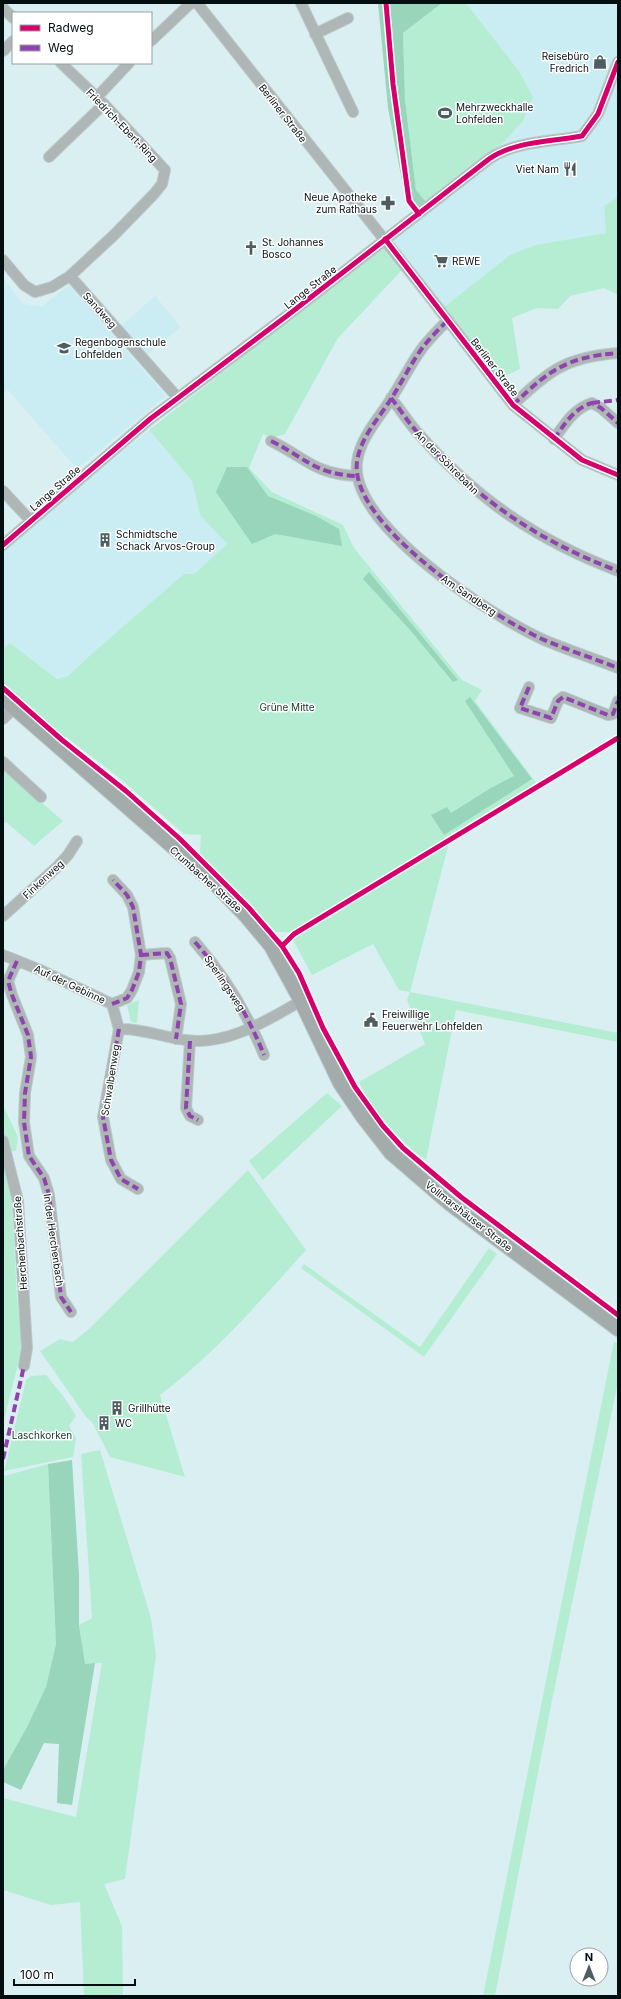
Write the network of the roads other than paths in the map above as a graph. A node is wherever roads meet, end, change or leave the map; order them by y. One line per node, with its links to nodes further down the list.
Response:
1 (191, 3): 8 (street)
2 (197, 3): 17 (street, Berliner Straße)
3 (300, 3): 7 (street)
4 (3, 8): 5 (street)
5 (12, 17)
6 (348, 18): 7 (street)
7 (315, 34): 15 (street)
8 (152, 40)
9 (12, 42): 10 (street)
10 (3, 51)
11 (618, 62): 17 (street, Lange Straße)
12 (62, 64): 14 (street, Friedrich-Ebert-Ring)
13 (129, 64): 14 (street)
14 (100, 100): 16 (street); 19 (street, Friedrich-Ebert-Ring)
15 (353, 112)
16 (49, 157)
17 (385, 239): 20 (street, Berliner Straße); 22 (street, Lange Straße)
18 (3, 260): 19 (street)
19 (70, 276): 22 (street, Sandweg)
20 (447, 321): 23 (street); 24 (street, Berliner Straße)
21 (618, 353): 24 (street)
22 (178, 398): 31 (street, Lange Straße)
23 (391, 398): 29 (street); 33 (street, An der Söhrebahn)
24 (512, 405): 26 (street, Berliner Straße)
25 (618, 423): 26 (street)
26 (554, 438): 28 (street, Berliner Straße)
27 (271, 441): 29 (street)
28 (618, 475)
29 (357, 476): 34 (street, Am Sandberg)
30 (3, 490): 31 (street)
31 (30, 522): 32 (street, Lange Straße)
32 (3, 545)
33 (618, 571)
34 (618, 668)
35 (529, 687): 37 (street)
36 (3, 698): 38 (main road, Crumbacher Straße)
37 (618, 701)
38 (14, 708): 39 (street); 49 (main road, Crumbacher Straße)
39 (3, 719)
40 (3, 762): 41 (street)
41 (41, 797)
42 (76, 841): 44 (street, Finkenweg)
43 (113, 880): 47 (street)
44 (4, 914)
45 (195, 942): 51 (street, Sperlingsweg)
46 (3, 955): 48 (street, Auf der Gebinne)
47 (141, 955): 50 (street); 53 (street)
48 (17, 961): 50 (street, Auf der Gebinne); 60 (street, In der Herchenbach)
49 (301, 1001): 51 (street); 56 (main road, Crumbacher Straße)
50 (112, 1004): 52 (street, Auf der Gebinne)
51 (253, 1027): 54 (street); 55 (street, Sperlingsweg)
52 (119, 1029): 53 (street); 59 (street, Schwalbenweg)
53 (176, 1039): 54 (street)
54 (190, 1041): 57 (street)
55 (264, 1055)
56 (340, 1083): 61 (main road, Vollmarshäuser Straße)
57 (198, 1120)
58 (3, 1141): 62 (street, Herchenbachstraße)
59 (138, 1189)
60 (71, 1312)
61 (618, 1329)
62 (24, 1366)

